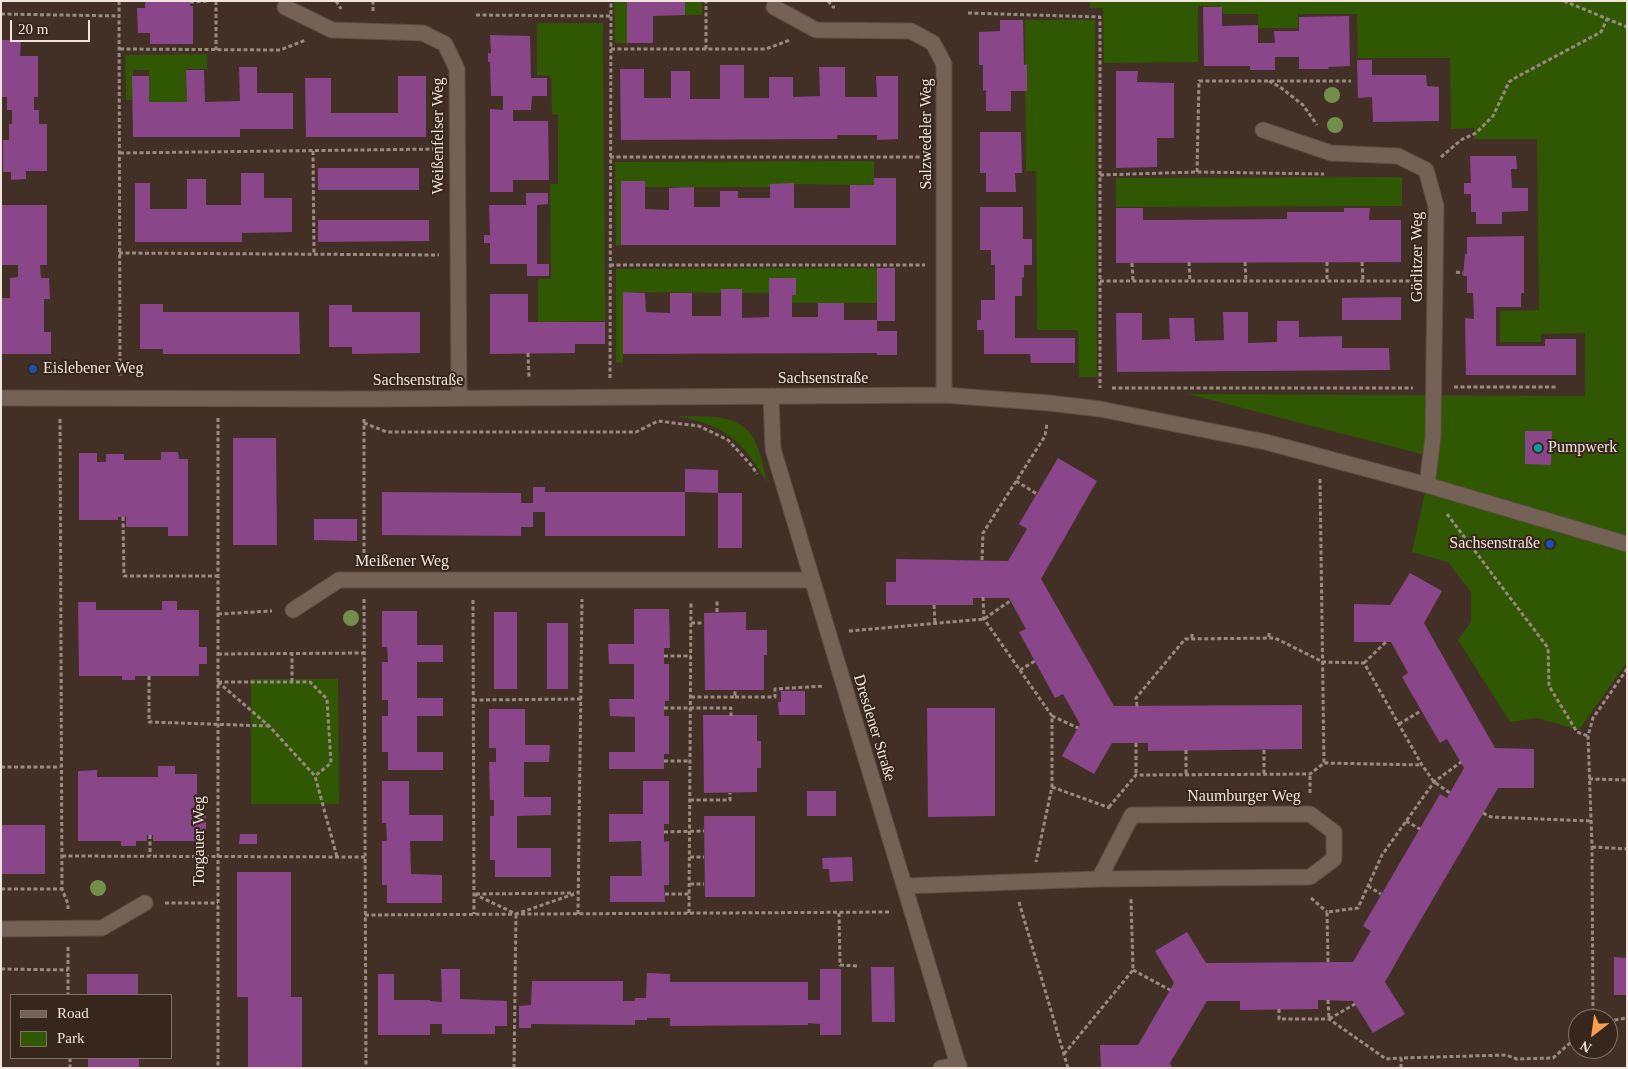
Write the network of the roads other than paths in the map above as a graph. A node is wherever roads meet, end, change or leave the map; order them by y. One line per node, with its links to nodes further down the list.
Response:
1 (285, 7): 7 (street, Weißenfelser Weg)
2 (774, 7): 4 (street, Salzwedeler Weg)
3 (1263, 130): 8 (street, Görlitzer Weg)
4 (944, 395): 5 (street, Sachsenstraße); 8 (street, Sachsenstraße)
5 (771, 396): 7 (street, Sachsenstraße); 10 (street, Dresdener Straße)
6 (1, 398): 7 (street, Sachsenstraße)
7 (459, 398)
8 (1427, 485): 9 (street, Sachsenstraße)
9 (1627, 544)
10 (812, 580): 11 (street, Meißener Weg); 13 (street, Dresdener Straße)
11 (293, 610)
12 (1099, 879): 12 (street, Naumburger Weg); 13 (street, Naumburger Weg)
13 (904, 886): 16 (street, Dresdener Straße)
14 (145, 903): 15 (street)
15 (1, 929)
16 (959, 1067): 17 (street)
17 (941, 1068)

